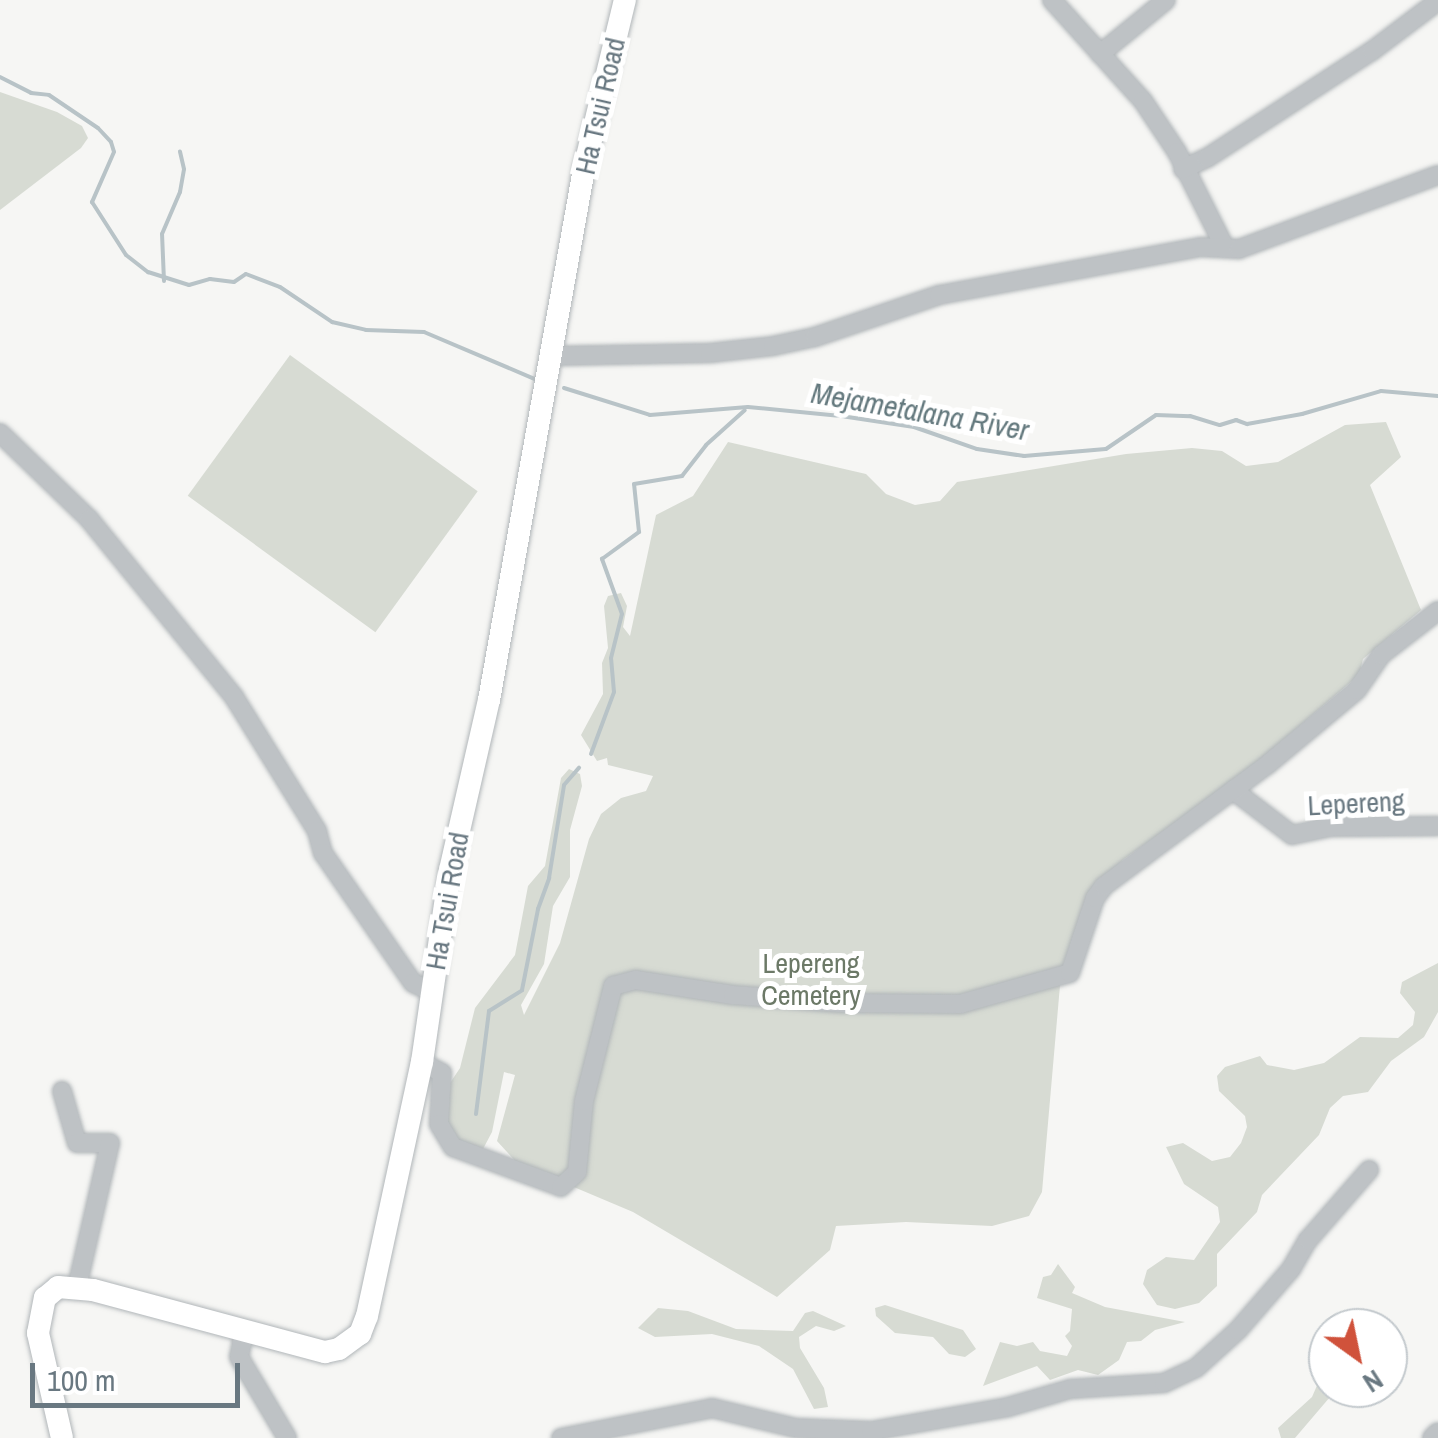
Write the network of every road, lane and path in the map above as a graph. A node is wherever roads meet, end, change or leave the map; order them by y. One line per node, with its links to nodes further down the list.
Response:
1 (625, 0): 9 (street, Ha Tsui Road)
2 (1166, 0): 5 (street)
3 (1055, 2): 5 (street)
4 (1438, 2): 6 (street)
5 (1100, 54): 6 (street)
6 (1182, 169): 8 (street)
7 (1438, 175): 8 (street)
8 (1225, 248): 9 (street)
9 (552, 356): 14 (street, Ha Tsui Road)
10 (0, 433): 14 (street)
11 (1438, 610): 12 (street)
12 (1233, 790): 13 (street, Lepereng); 15 (street)
13 (1438, 826)
14 (432, 992): 15 (street, Ha Tsui Road)
15 (422, 1062): 19 (street, Ha Tsui Road)
16 (62, 1091): 18 (street)
17 (1369, 1170): 23 (street)
18 (77, 1287): 19 (street, Ha Tsui Road); 21 (street)
19 (244, 1332): 22 (street)
20 (1438, 1432): 24 (street)
21 (62, 1438)
22 (287, 1438)
23 (561, 1438)
24 (1432, 1438)

